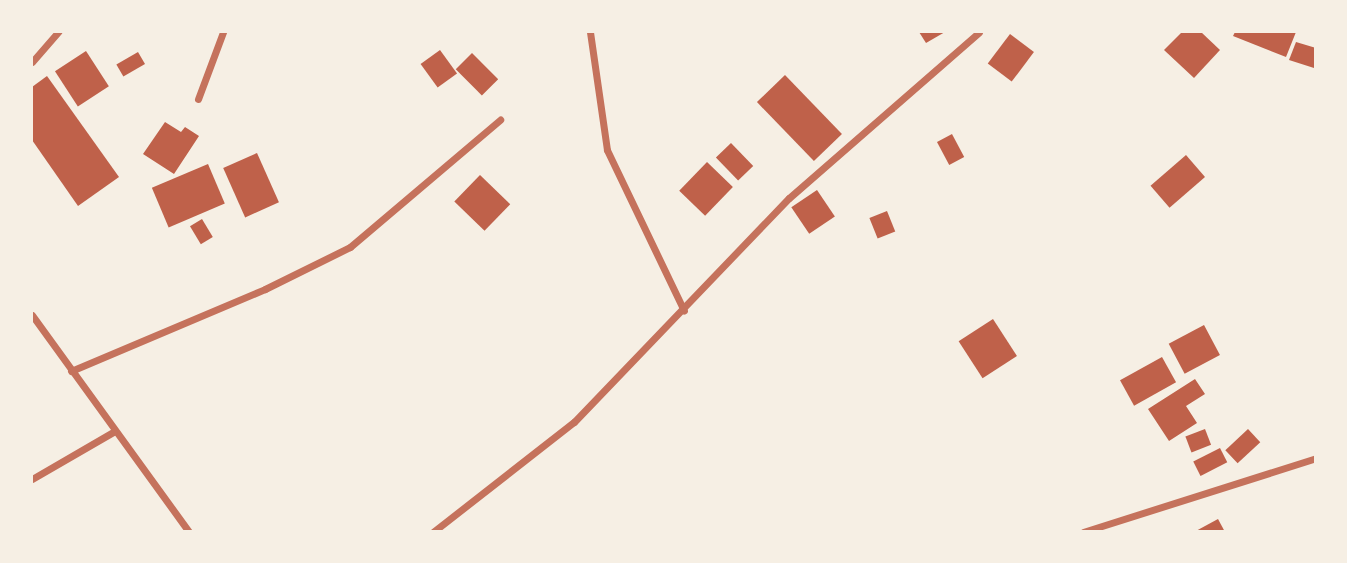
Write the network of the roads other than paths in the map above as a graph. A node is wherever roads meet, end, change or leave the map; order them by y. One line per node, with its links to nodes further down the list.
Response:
1 (58, 32): 5 (street)
2 (223, 32): 6 (street)
3 (590, 32): 8 (street)
4 (979, 32): 8 (street)
5 (32, 62)
6 (198, 99)
7 (500, 120): 10 (street)
8 (684, 311): 15 (street)
9 (32, 315): 10 (street)
10 (71, 372): 11 (street)
11 (113, 432): 13 (street); 14 (street)
12 (1315, 458): 16 (street)
13 (32, 479)
14 (189, 531)
15 (433, 531)
16 (1083, 531)

